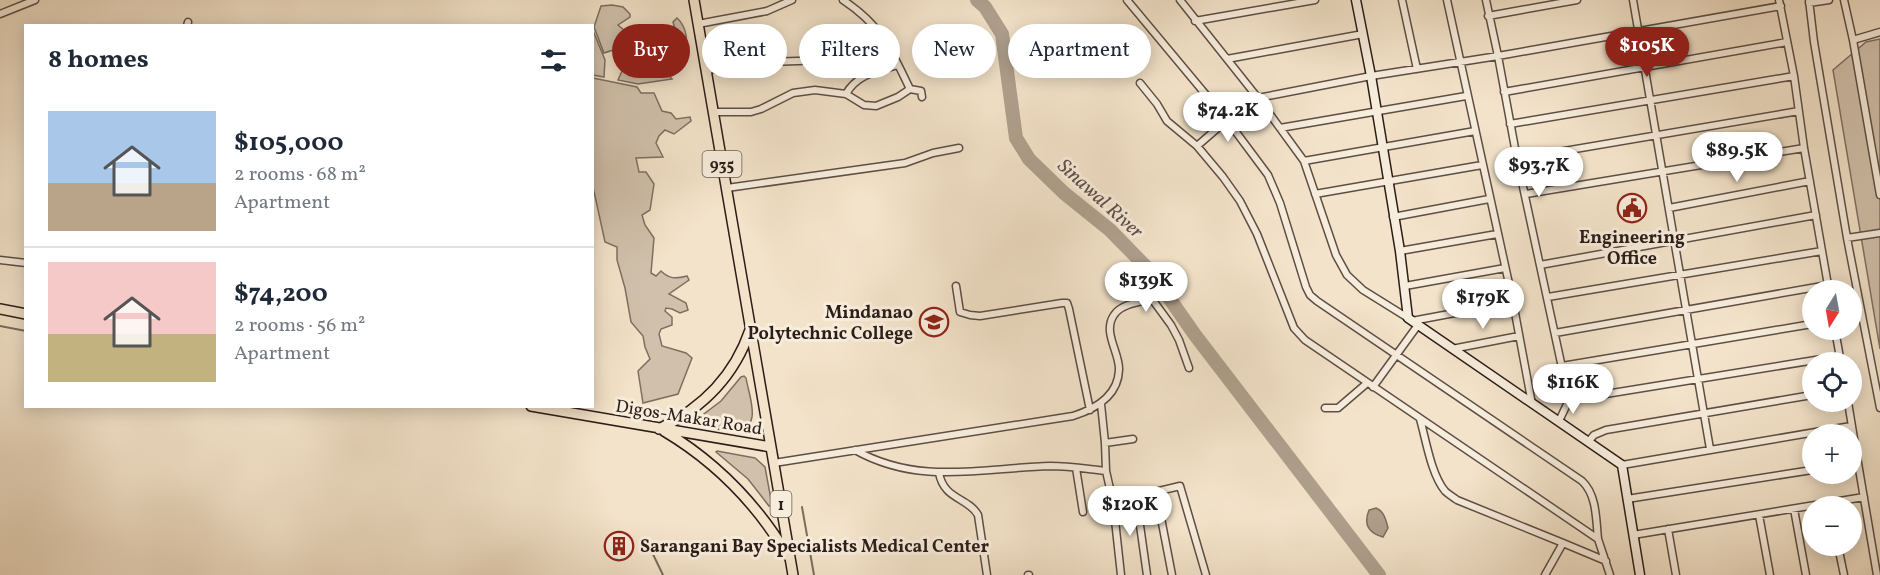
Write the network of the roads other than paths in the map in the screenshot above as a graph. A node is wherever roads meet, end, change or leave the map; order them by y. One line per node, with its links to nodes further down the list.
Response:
1 (35, 0): 21 (street)
2 (694, 0): 24 (main road, 935)
3 (792, 0): 24 (street)
4 (843, 0): 25 (street)
5 (1127, 0): 53 (street)
6 (1180, 0): 23 (street)
7 (1315, 0): 23 (street)
8 (1356, 0): 28 (street)
9 (1402, 0): 37 (street)
10 (1447, 0): 34 (street)
11 (1486, 0): 22 (street)
12 (1522, 0): 20 (street)
13 (1577, 0): 17 (street)
14 (1633, 0): 26 (street)
15 (1829, 0): 18 (street)
16 (1844, 0): 29 (street)
17 (1559, 2): 20 (street)
18 (1809, 2): 78 (street)
19 (1780, 3): 26 (street); 30 (street)
20 (1524, 9): 22 (street)
21 (0, 14)
22 (1488, 16): 32 (street)
23 (1196, 21): 33 (street)
24 (698, 24): 31 (main road, 935)
25 (874, 24)
26 (1639, 32): 32 (street); 35 (street)
27 (1880, 32): 29 (street)
28 (1363, 34): 33 (street); 38 (street)
29 (1853, 40): 71 (street)
30 (1787, 42): 35 (street); 39 (street)
31 (702, 47)
32 (1498, 56): 34 (street); 44 (street)
33 (1227, 59): 48 (street)
34 (1459, 61): 37 (street); 46 (street)
35 (1644, 67): 44 (street); 49 (street)
36 (900, 69): 43 (street)
37 (1417, 69): 38 (street)
38 (1371, 76): 48 (street); 50 (street)
39 (1794, 76): 49 (street); 51 (street)
40 (708, 78): 52 (main road, 935)
41 (860, 78): 45 (street)
42 (1140, 82): 58 (street)
43 (910, 88): 45 (street); 47 (street)
44 (1504, 92): 54 (street)
45 (846, 94): 52 (street)
46 (1466, 96): 50 (street); 56 (street)
47 (922, 97)
48 (1258, 98): 53 (street); 55 (street)
49 (1650, 102): 54 (street); 57 (street)
50 (1377, 111): 55 (street); 59 (street)
51 (1799, 111): 57 (street); 61 (street)
52 (714, 112): 68 (main road, 935)
53 (1227, 120): 58 (street); 103 (street)
54 (1510, 124): 62 (street)
55 (1280, 128): 63 (street)
56 (1474, 131): 59 (street); 64 (street)
57 (1656, 136): 62 (street); 65 (street)
58 (1197, 146): 108 (street)
59 (1383, 147): 63 (street); 67 (street)
60 (959, 148): 68 (street)
61 (1804, 148): 65 (street); 66 (street)
62 (1517, 159): 70 (street)
63 (1304, 161): 69 (street)
64 (1482, 165): 67 (street); 72 (street)
65 (1662, 171): 70 (street); 73 (street)
66 (1810, 181): 73 (street); 74 (street)
67 (1388, 182): 69 (street); 75 (street)
68 (727, 188): 98 (main road, 935)
69 (1315, 194): 96 (street)
70 (1526, 194): 84 (street)
71 (1880, 195)
72 (1489, 199): 75 (street); 77 (street)
73 (1669, 208): 79 (street)
74 (1816, 215): 79 (street); 81 (street)
75 (1393, 217): 80 (street)
76 (1880, 233): 78 (street)
77 (1497, 234): 80 (street); 85 (street)
78 (1847, 238): 115 (street)
79 (1675, 240): 84 (street); 86 (street)
80 (1400, 251): 89 (street)
81 (1822, 251): 86 (street); 87 (street)
82 (0, 260): 83 (street)
83 (24, 263)
84 (1540, 265): 91 (street)
85 (1505, 268): 89 (street); 92 (street)
86 (1681, 275): 91 (street); 94 (street)
87 (1827, 280)
88 (956, 286): 116 (street)
89 (1405, 286): 96 (street)
90 (1802, 292): 94 (street)
91 (1548, 297): 99 (street)
92 (1513, 302): 96 (street); 100 (street)
93 (0, 309): 95 (main road)
94 (1687, 309): 99 (street); 101 (street)
95 (24, 314)
96 (1413, 321): 102 (street); 103 (street)
97 (1802, 326): 101 (street)
98 (750, 328): 120 (main road); 125 (main road, 935)
99 (1555, 333): 105 (street)
100 (1519, 336): 102 (street); 112 (street)
101 (1692, 345): 105 (street); 107 (street)
102 (1452, 348): 112 (street)
103 (1397, 355): 108 (street); 146 (street)
104 (1802, 365): 107 (street)
105 (1562, 366): 110 (street)
106 (1189, 368): 111 (street)
107 (1699, 380): 110 (street); 117 (street)
108 (1370, 385): 114 (street); 118 (street)
109 (1802, 397): 117 (street)
110 (1569, 400): 119 (street)
111 (1101, 404): 116 (street); 124 (street)
112 (1532, 405): 119 (street)
113 (542, 408): 120 (main road, Digos-Makar Road)
114 (1325, 408)
115 (1880, 408)
116 (1090, 410): 127 (street)
117 (1705, 414): 123 (street); 126 (street)
118 (1420, 418): 146 (street); 147 (street)
119 (1559, 421): 123 (street)
120 (659, 429): 125 (main road, Digos-Makar Road); 149 (main road)
121 (1802, 434): 126 (street)
122 (1133, 439): 124 (street)
123 (1588, 442): 129 (street)
124 (1105, 443): 131 (street)
125 (771, 447): 128 (main road, 1)
126 (1710, 449): 129 (street)
127 (854, 450): 128 (street); 133 (street)
128 (774, 463): 149 (main road, 1)
129 (1622, 465): 138 (street)
130 (1076, 468): 131 (street); 133 (street); 142 (street)
131 (1106, 471): 139 (street)
132 (1802, 472): 138 (street)
133 (939, 473): 152 (street)
134 (1860, 484): 137 (street)
135 (1156, 492): 136 (street); 155 (street); 156 (street)
136 (1136, 496): 139 (street); 154 (street)
137 (1864, 497): 164 (street)
138 (1627, 499): 145 (street)
139 (1113, 502): 153 (street)
140 (1802, 508): 141 (street)
141 (1794, 509): 143 (street); 162 (street)
142 (1083, 512)
143 (1759, 515): 144 (street); 161 (street)
144 (1668, 529): 145 (street); 160 (street)
145 (1633, 535): 159 (street)
146 (1598, 539): 150 (street)
147 (1563, 543): 150 (street); 157 (street)
148 (1840, 556): 163 (street)
149 (791, 561): 151 (main road, 1)
150 (1606, 561): 158 (street)
151 (793, 575)
152 (987, 575)
153 (1121, 575)
154 (1147, 575)
155 (1172, 575)
156 (1206, 575)
157 (1545, 575)
158 (1610, 575)
159 (1640, 575)
160 (1676, 575)
161 (1770, 575)
162 (1806, 575)
163 (1844, 575)
164 (1876, 575)

